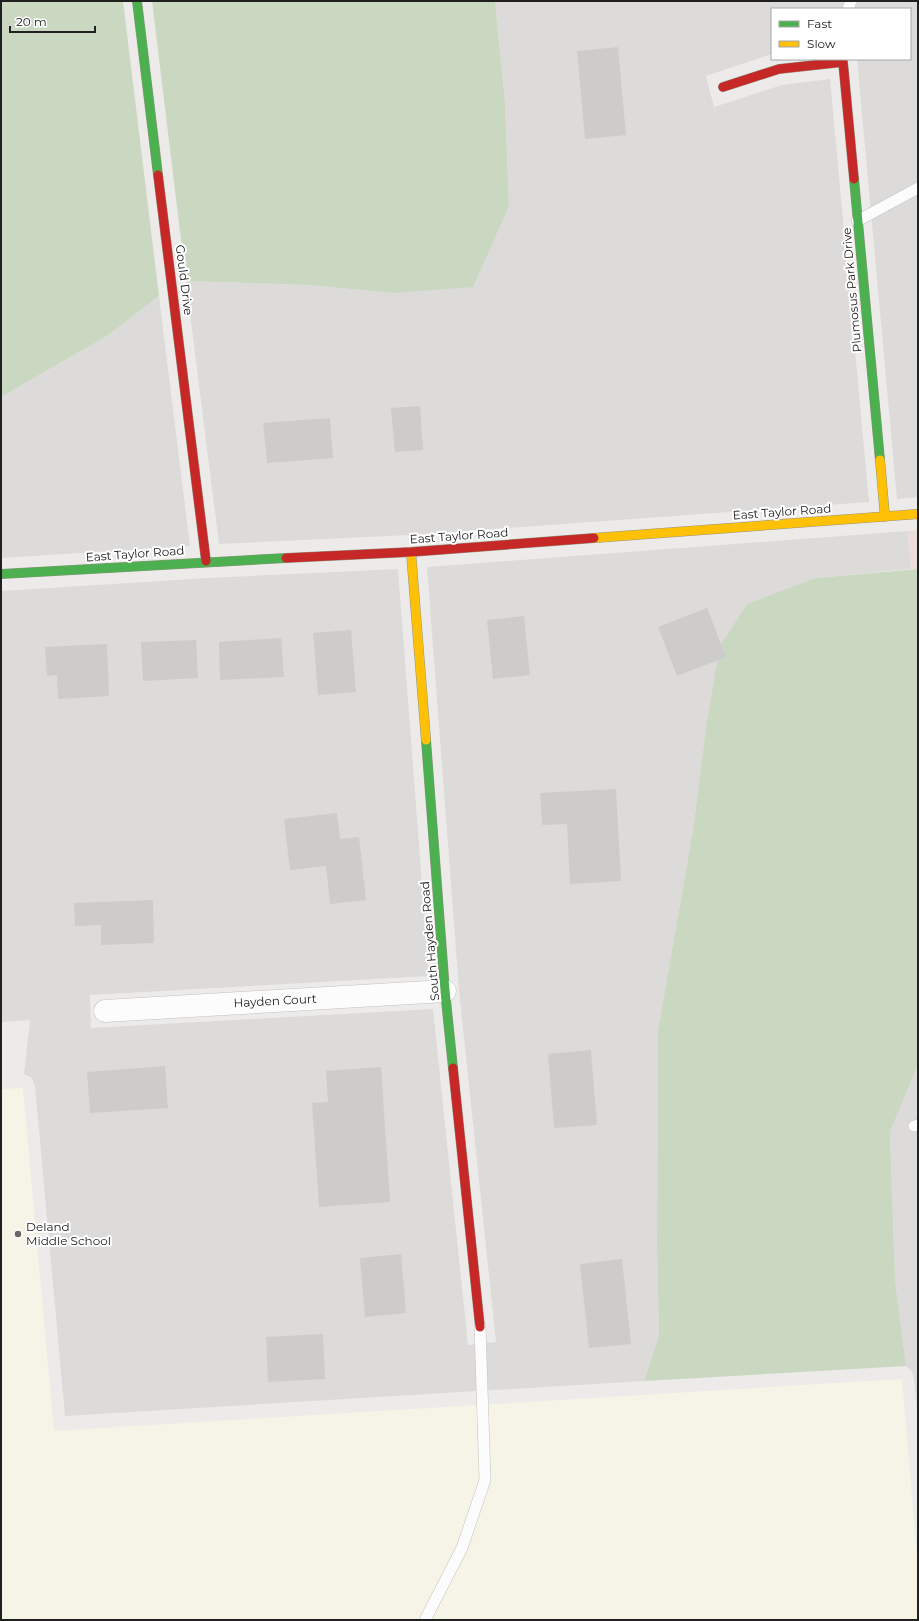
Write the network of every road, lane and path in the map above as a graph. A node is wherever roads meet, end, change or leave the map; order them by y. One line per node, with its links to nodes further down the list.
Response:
1 (138, 1): 9 (street, Gould Drive)
2 (843, 60): 3 (street); 5 (street, Plumosus Park Drive)
3 (723, 87)
4 (918, 188): 5 (lane)
5 (857, 221): 7 (street, Plumosus Park Drive)
6 (918, 514): 7 (street, East Taylor Road)
7 (885, 517): 8 (street, East Taylor Road)
8 (411, 552): 9 (street, East Taylor Road); 11 (street, South Hayden Road)
9 (206, 562): 10 (street, East Taylor Road)
10 (1, 574)
11 (446, 991): 12 (street, Hayden Court); 13 (street, South Hayden Road)
12 (104, 1011)
13 (480, 1327): 14 (lane)
14 (425, 1620)

